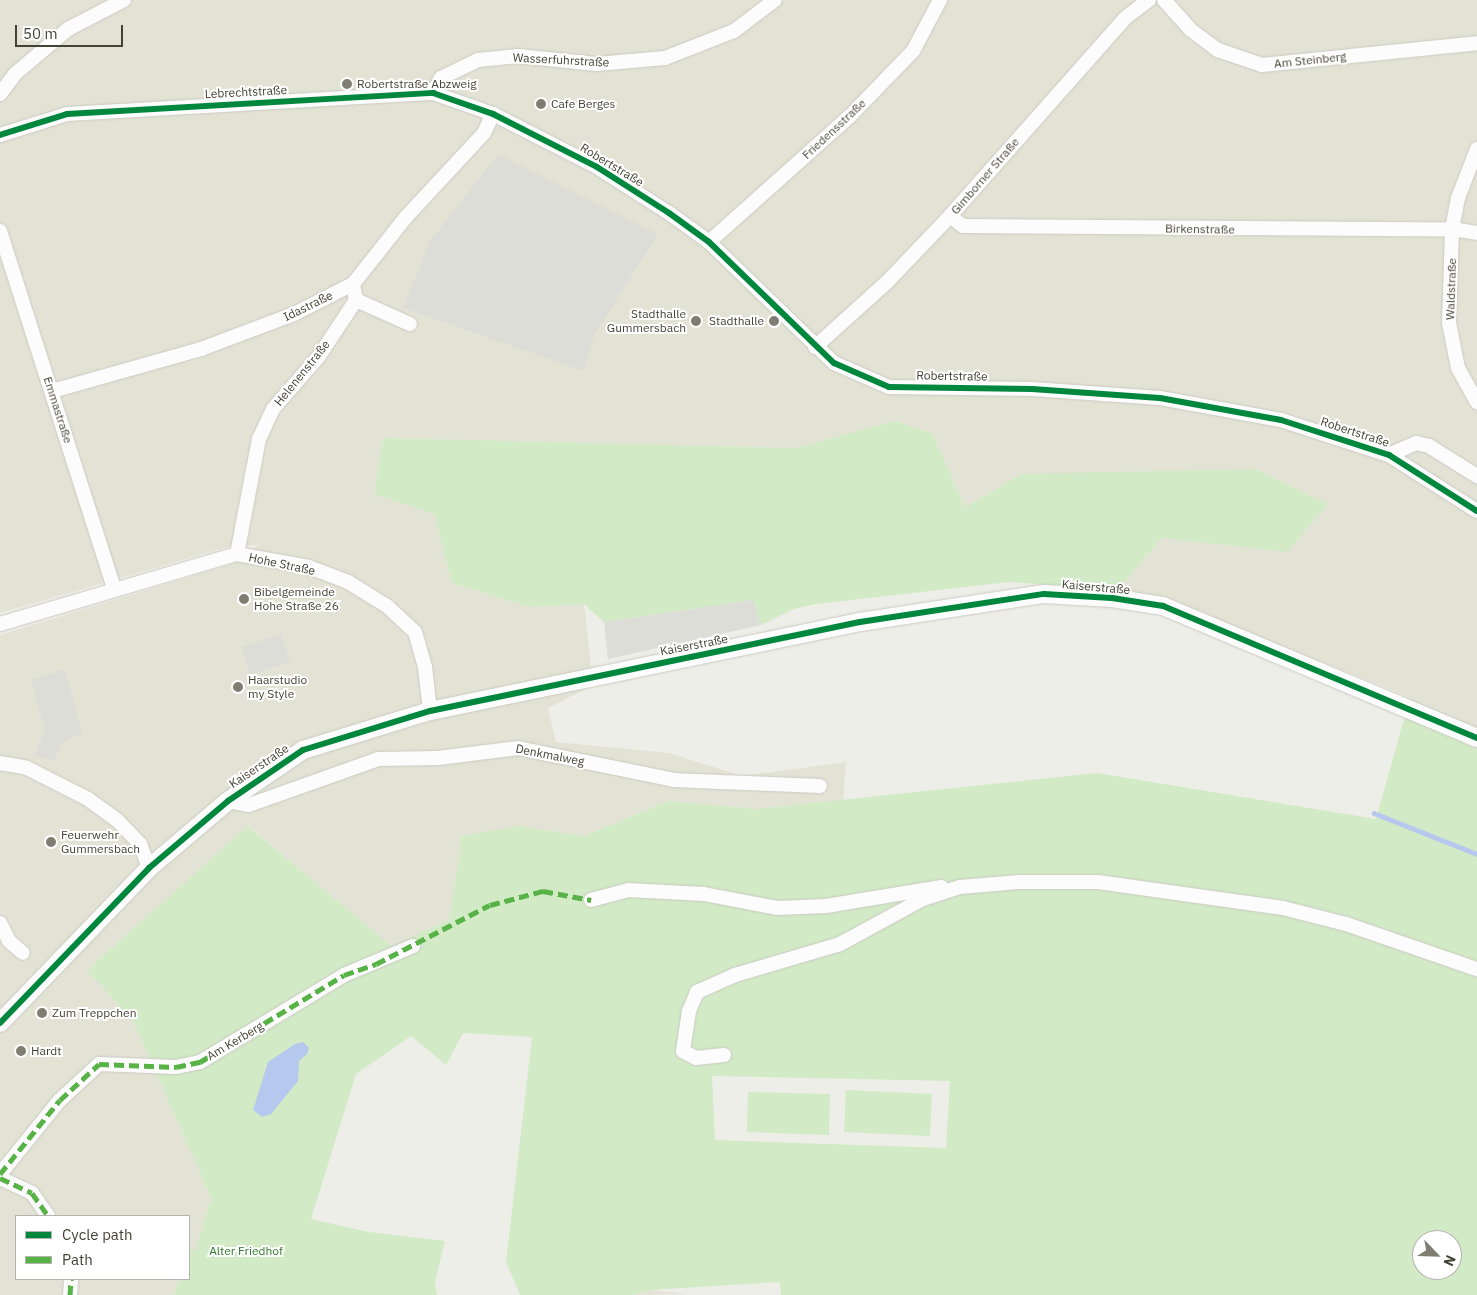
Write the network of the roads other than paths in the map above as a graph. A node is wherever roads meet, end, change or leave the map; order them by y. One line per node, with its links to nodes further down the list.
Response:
1 (124, 0): 8 (street)
2 (775, 0): 7 (street, Wasserfuhrstraße)
3 (940, 0): 16 (street, Friedensstraße)
4 (1149, 0): 12 (street, Gimborner Straße)
5 (1164, 0): 6 (street, Am Steinberg)
6 (1477, 43)
7 (433, 92): 9 (street, Lebrechtstraße); 10 (street, Lebrechtstraße)
8 (0, 94)
9 (492, 114): 16 (street, Robertstraße); 17 (street, Idastraße)
10 (0, 135)
11 (1477, 149): 13 (street, Waldstraße)
12 (950, 216): 13 (street, Birkenstraße); 20 (street, Gimborner Straße)
13 (1452, 229): 15 (street); 22 (street, Waldstraße)
14 (0, 231): 21 (street, Emmastraße)
15 (1477, 233)
16 (709, 242): 20 (street, Robertstraße)
17 (353, 284): 18 (street); 21 (street, Idastraße)
18 (356, 300): 19 (street); 26 (street, Helenenstraße)
19 (410, 324)
20 (815, 346): 23 (street, Robertstraße)
21 (52, 390): 27 (street, Emmastraße)
22 (1477, 402)
23 (1389, 455): 24 (street); 25 (street, Robertstraße)
24 (1477, 476)
25 (1477, 511)
26 (237, 554): 27 (street, Hohe Straße); 29 (street, Hohe Straße)
27 (114, 589): 28 (street, Hohe Straße)
28 (0, 624)
29 (430, 711): 30 (street, Kaiserstraße); 33 (street, Kaiserstraße)
30 (1477, 738)
31 (0, 763): 34 (street)
32 (820, 786): 33 (street, Denkmalweg)
33 (228, 800): 34 (street, Kaiserstraße)
34 (149, 868): 41 (street, Kaiserstraße)
35 (960, 887): 36 (street); 40 (street); 42 (street)
36 (591, 900)
37 (0, 923): 39 (street)
38 (412, 946): 43 (street, Am Kerberg)
39 (23, 953)
40 (1477, 969)
41 (0, 1023)
42 (724, 1055)
43 (0, 1176): 44 (street)
44 (47, 1215)
45 (71, 1280): 46 (street)
46 (70, 1295)

